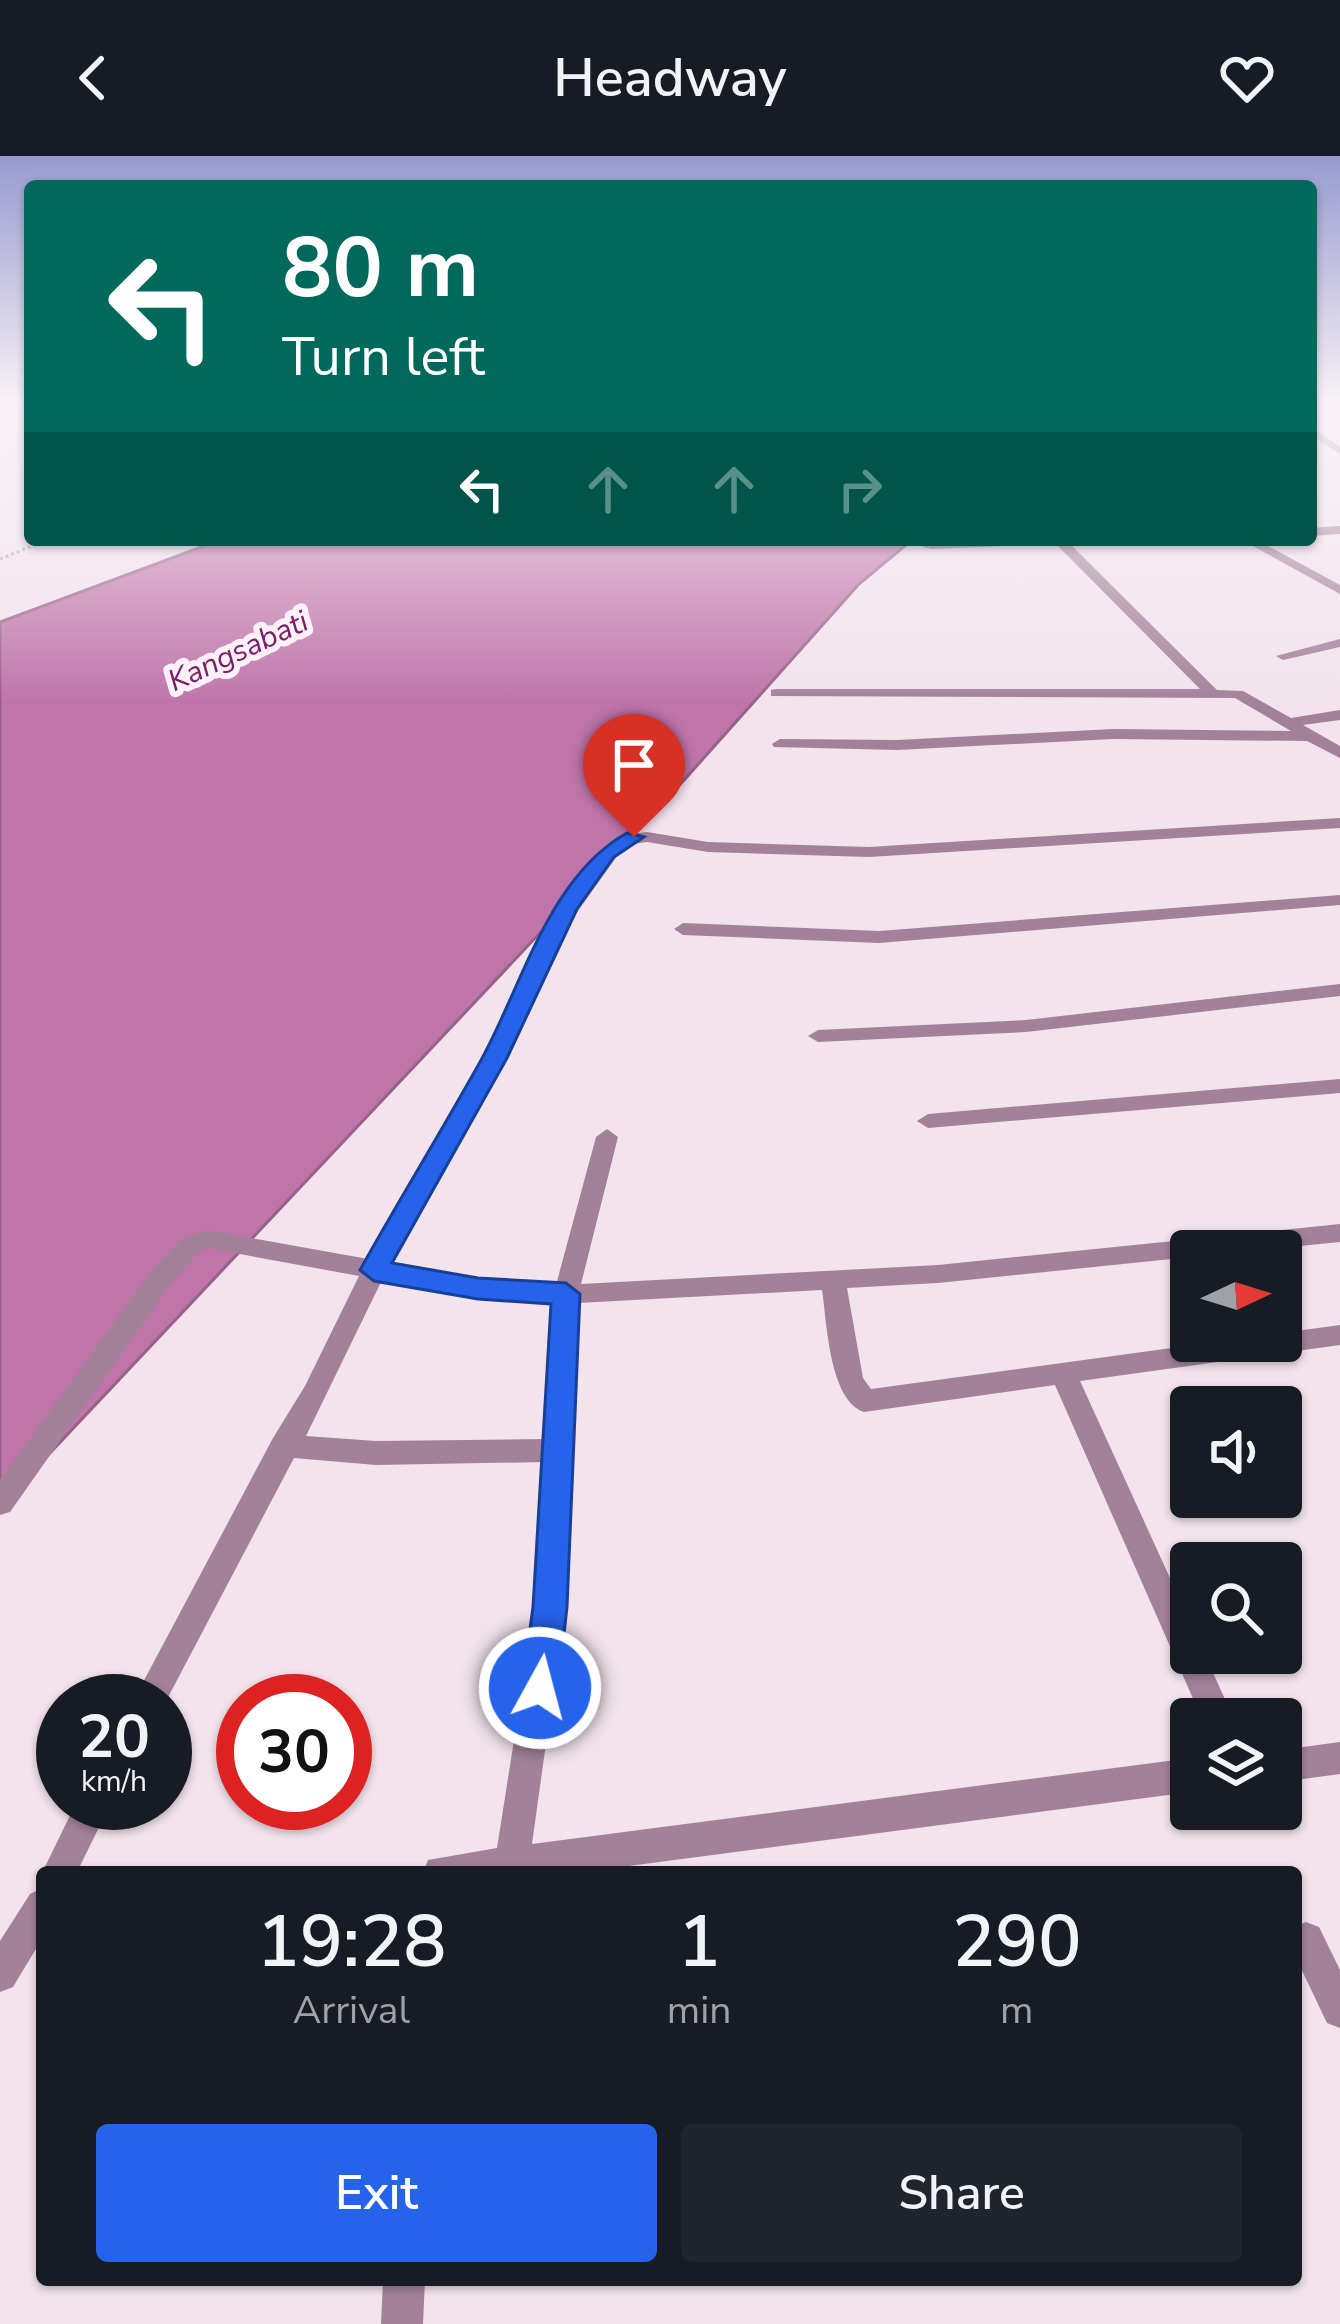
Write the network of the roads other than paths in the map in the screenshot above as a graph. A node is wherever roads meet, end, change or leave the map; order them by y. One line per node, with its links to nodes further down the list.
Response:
1 (1065, 546): 7 (street)
2 (1259, 546): 3 (street)
3 (1340, 590)
4 (1340, 643): 5 (street)
5 (1283, 656)
6 (776, 693): 7 (street)
7 (1212, 693): 9 (street)
8 (1340, 715): 9 (street)
9 (1290, 723): 10 (street)
10 (1310, 736): 11 (street); 12 (street)
11 (780, 744)
12 (1340, 753)
13 (1340, 823): 22 (street)
14 (1340, 900): 15 (street)
15 (683, 929)
16 (1340, 990): 17 (street)
17 (818, 1036)
18 (1340, 1086): 19 (street)
19 (928, 1121)
20 (608, 1137): 24 (street)
21 (1340, 1233): 23 (street)
22 (374, 1270): 24 (street); 27 (street); 29 (street)
23 (833, 1281): 24 (street); 26 (street)
24 (566, 1294): 28 (street)
25 (1340, 1335): 26 (street)
26 (1065, 1377): 31 (street)
27 (283, 1446): 28 (street); 30 (street)
28 (558, 1450): 36 (street)
29 (0, 1503)
30 (163, 1674)
31 (1209, 1698)
32 (1340, 1758): 33 (street)
33 (1302, 1763)
34 (1170, 1777): 36 (street)
35 (80, 1830): 37 (street)
36 (512, 1864): 38 (street)
37 (62, 1866)
38 (494, 1866)
39 (36, 1916): 41 (street)
40 (1306, 1940): 42 (street)
41 (0, 1974)
42 (1340, 2010)
43 (404, 2286): 44 (street)
44 (402, 2324)

